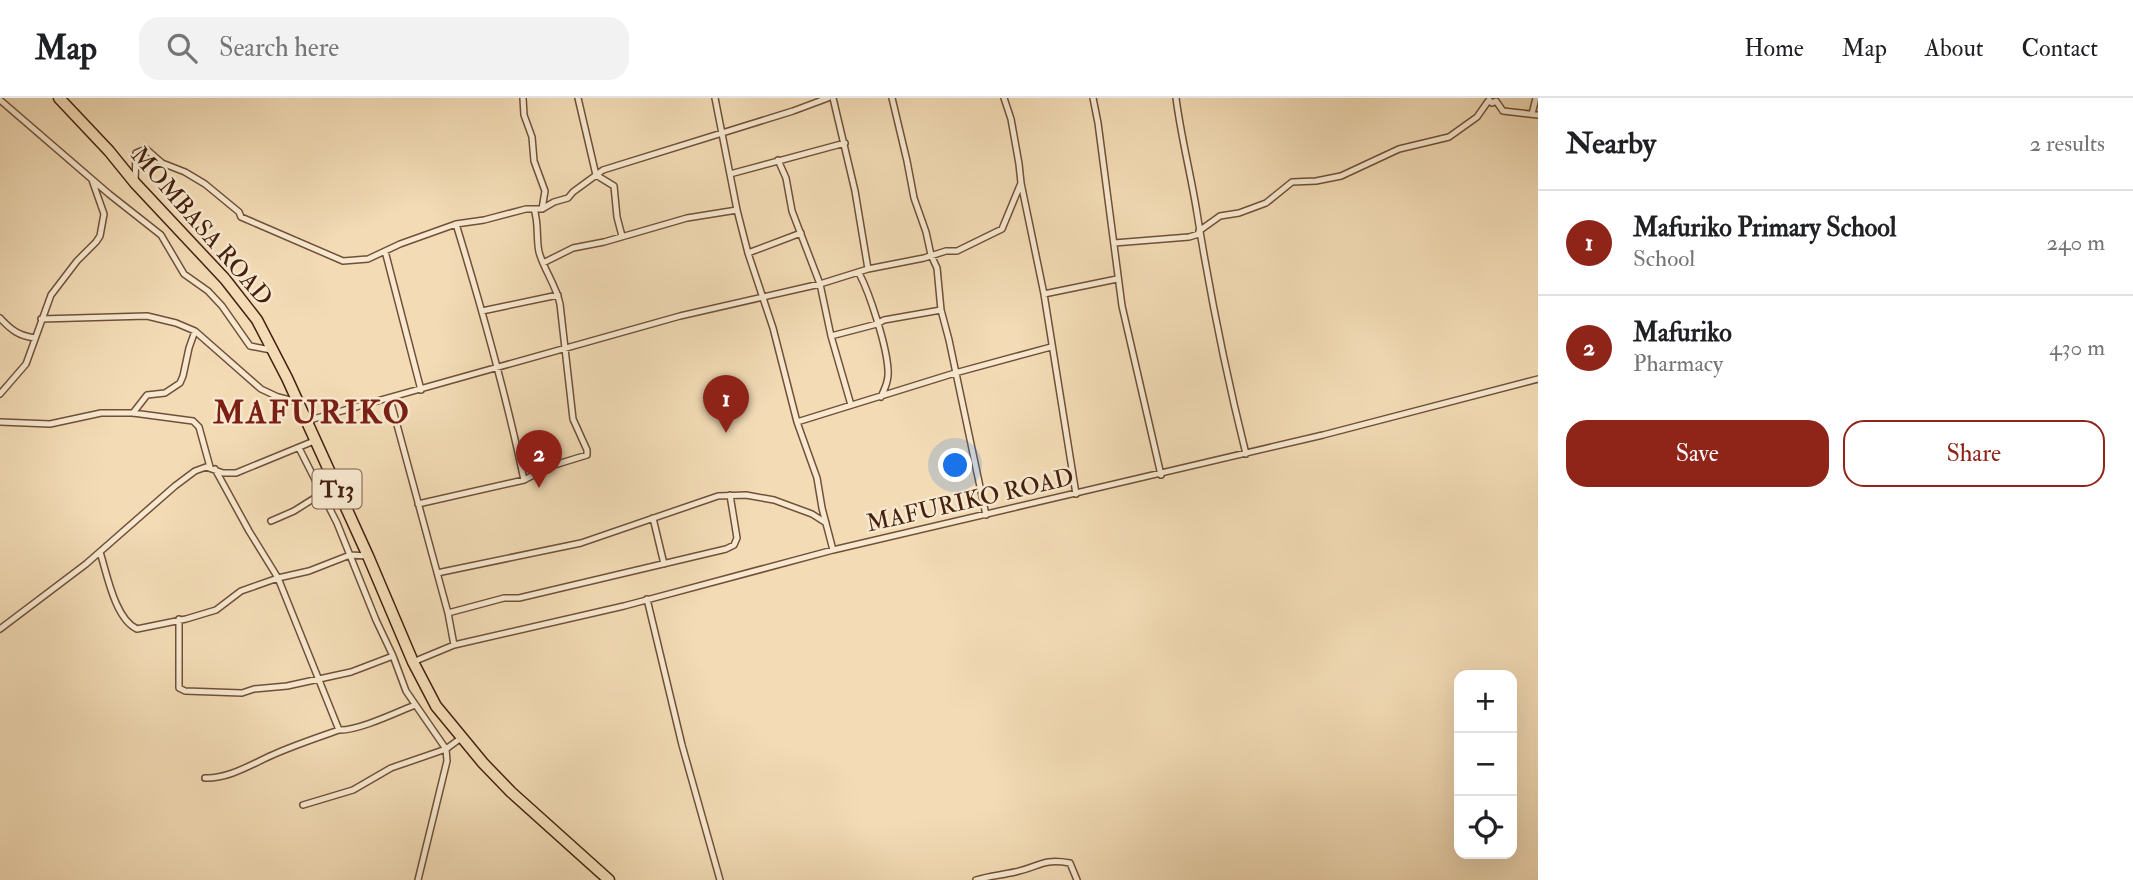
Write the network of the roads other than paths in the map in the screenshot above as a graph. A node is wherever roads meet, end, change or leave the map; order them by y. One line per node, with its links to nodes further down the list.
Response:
1 (59, 98): 19 (highway, MOMBASA ROAD / T13)
2 (523, 98): 22 (street)
3 (578, 98): 17 (street)
4 (715, 98): 13 (street)
5 (831, 98): 13 (street); 14 (street)
6 (891, 98): 31 (street)
7 (1004, 98): 20 (street)
8 (1093, 98): 28 (street)
9 (1176, 98): 26 (street)
10 (1536, 98): 12 (street)
11 (0, 100): 18 (street)
12 (1535, 114): 26 (street)
13 (721, 132): 16 (street); 17 (street)
14 (845, 143): 15 (street); 33 (street)
15 (778, 160): 16 (street); 25 (street)
16 (730, 174): 23 (street)
17 (596, 175): 22 (street); 27 (street)
18 (91, 178): 43 (street); 50 (street)
19 (135, 183): 29 (street); 50 (highway, MOMBASA ROAD / T13)
20 (1020, 183): 31 (street); 37 (street)
21 (534, 209): 22 (street); 24 (street); 32 (street)
22 (542, 209)
23 (737, 210): 27 (street); 30 (street)
24 (456, 224): 29 (street); 40 (street)
25 (801, 233): 30 (street); 36 (street)
26 (1199, 233): 28 (street); 66 (street)
27 (622, 236): 32 (street)
28 (1114, 243): 35 (street)
29 (385, 251): 54 (street)
30 (748, 253): 39 (street)
31 (931, 255): 33 (street); 41 (street)
32 (543, 264): 38 (street)
33 (868, 270): 34 (street)
34 (859, 273): 36 (street); 44 (street)
35 (1117, 279): 37 (street); 68 (street)
36 (820, 284): 39 (street); 46 (street)
37 (1044, 294): 48 (street)
38 (558, 295): 40 (street); 49 (street)
39 (763, 297): 49 (street); 63 (street)
40 (482, 310): 51 (street)
41 (941, 310): 44 (street); 52 (street)
42 (0, 318): 47 (street)
43 (41, 319): 45 (street); 47 (street)
44 (877, 324): 46 (street); 56 (street)
45 (195, 331): 58 (street); 60 (street)
46 (831, 336): 59 (street)
47 (35, 338): 55 (street)
48 (1051, 347): 52 (street); 71 (street)
49 (564, 349): 51 (street); 69 (street)
50 (273, 351): 58 (highway, MOMBASA ROAD / T13)
51 (497, 368): 54 (street); 69 (street)
52 (955, 373): 56 (street); 74 (street)
53 (1538, 379): 66 (street, MAFURIKO ROAD)
54 (421, 390): 57 (street)
55 (0, 394)
56 (881, 397): 59 (street)
57 (390, 399): 61 (street); 73 (street)
58 (298, 402): 61 (highway, MOMBASA ROAD / T13)
59 (851, 404): 63 (street)
60 (133, 413): 62 (street); 67 (street)
61 (306, 421): 64 (highway, MOMBASA ROAD / T13)
62 (0, 422)
63 (797, 422): 77 (street)
64 (314, 441): 65 (street); 81 (highway, MOMBASA ROAD / T13)
65 (299, 448): 67 (street); 70 (street)
66 (1246, 454): 68 (street, MAFURIKO ROAD)
67 (213, 468): 79 (street); 84 (street)
68 (1161, 475): 71 (street, MAFURIKO ROAD)
69 (524, 480): 73 (street)
70 (321, 494): 76 (street); 80 (street)
71 (1076, 494): 74 (street, MAFURIKO ROAD)
72 (730, 495): 75 (street); 77 (street); 82 (street)
73 (418, 504): 83 (street)
74 (986, 515): 78 (street, MAFURIKO ROAD)
75 (653, 518): 82 (street); 83 (street)
76 (271, 521)
77 (826, 523): 78 (street)
78 (833, 550): 85 (street, MAFURIKO ROAD)
79 (100, 552): 87 (street); 88 (street)
80 (350, 555): 81 (street); 84 (street); 90 (street)
81 (368, 556): 91 (highway, MOMBASA ROAD / T13)
82 (664, 564): 86 (street)
83 (437, 573): 86 (street)
84 (278, 578): 87 (street); 92 (street)
85 (647, 599): 89 (street, MAFURIKO ROAD); 101 (street)
86 (448, 613): 89 (street)
87 (179, 620): 92 (street)
88 (0, 629)
89 (454, 645): 91 (street, MAFURIKO ROAD)
90 (393, 656): 92 (street); 93 (street)
91 (413, 662): 95 (highway, MOMBASA ROAD / T13)
92 (319, 680): 94 (street)
93 (415, 705): 94 (street); 96 (street)
94 (340, 730): 97 (street)
95 (461, 738): 96 (street); 100 (highway, MOMBASA ROAD / T13)
96 (446, 749): 98 (street); 99 (street)
97 (205, 778)
98 (303, 805)
99 (418, 880)
100 (609, 880)
101 (720, 880)
102 (976, 880): 103 (street)
103 (1077, 880)

